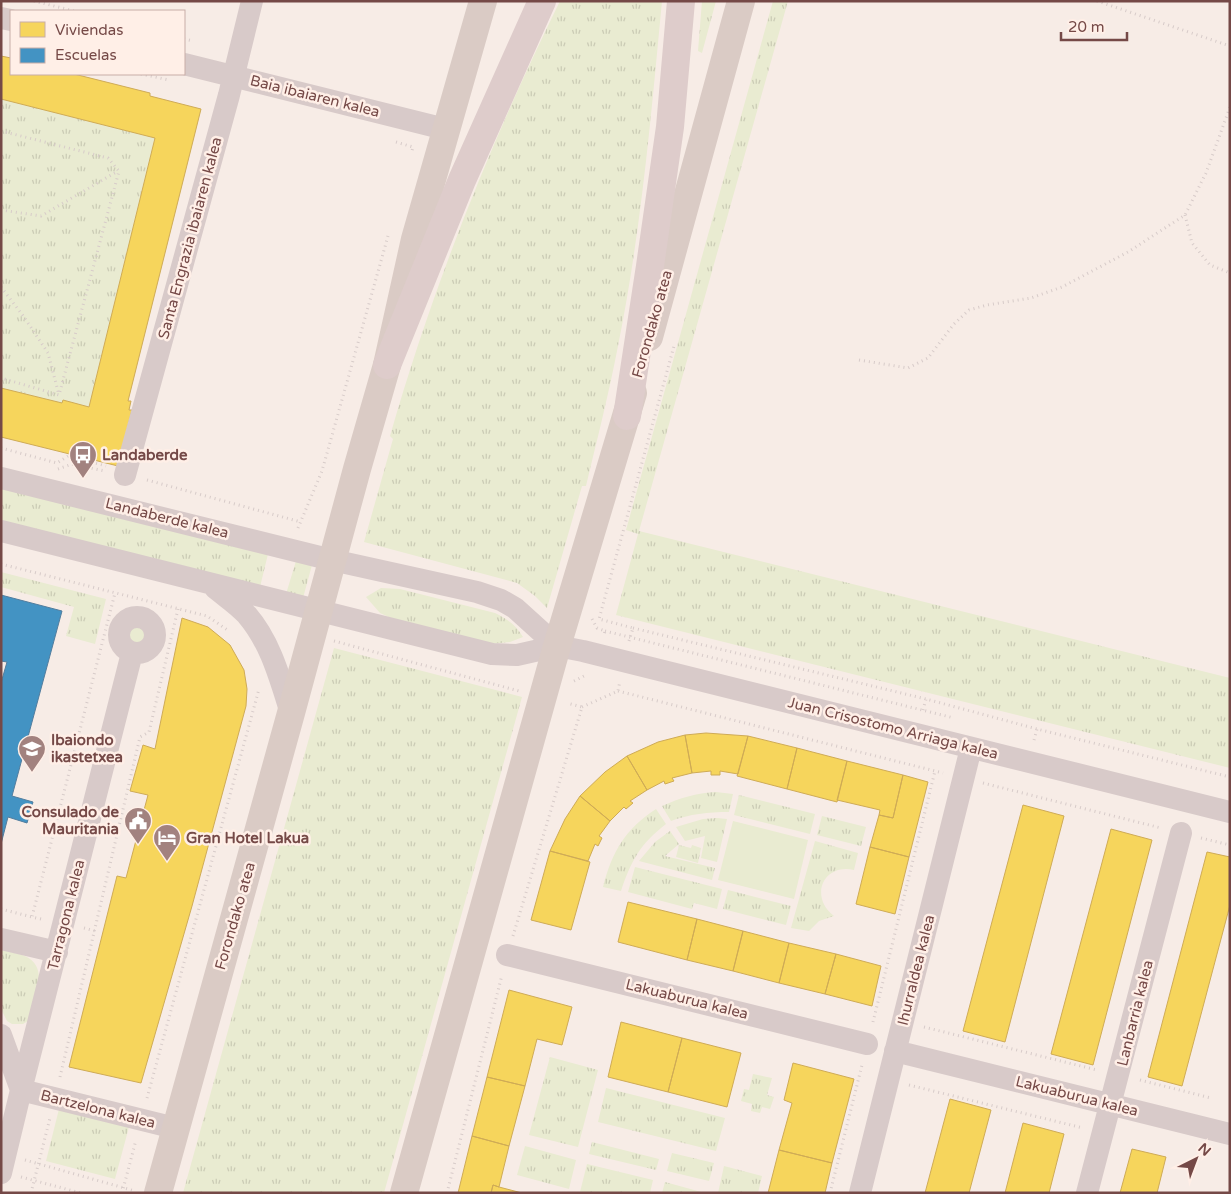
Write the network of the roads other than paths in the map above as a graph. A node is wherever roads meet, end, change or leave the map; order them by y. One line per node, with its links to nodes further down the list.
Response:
1 (252, 1): 7 (street, Santa Engrazia ibaiaren kalea)
2 (483, 1): 8 (main road, Forondako atea)
3 (542, 1): 9 (highway)
4 (681, 1): 10 (highway)
5 (742, 1): 10 (main road, Forondako atea)
6 (185, 64): 7 (street, Baia ibaiaren kalea)
7 (233, 76): 8 (street, Baia ibaiaren kalea); 11 (street, Santa Engrazia ibaiaren kalea)
8 (445, 129): 9 (main road, Forondako atea)
9 (387, 365): 14 (main road, Forondako atea)
10 (627, 416): 17 (main road, Forondako atea)
11 (125, 475)
12 (1, 478): 14 (street, Landaberde kalea)
13 (1, 531): 15 (street)
14 (332, 560): 16 (main road, Forondako atea); 17 (street)
15 (208, 583): 16 (street); 19 (street)
16 (315, 623): 17 (street); 19 (main road, Forondako atea)
17 (557, 646): 20 (street, Juan Crisostomo Arriaga kalea); 35 (main road, Forondako atea)
18 (132, 653): 24 (street, Tarragona kalea)
19 (292, 713): 31 (main road, Forondako atea)
20 (972, 748): 21 (street, Juan Crisostomo Arriaga kalea); 28 (street, Ihurraldea kalea)
21 (1230, 812)
22 (1181, 833): 30 (street, Lanbarria kalea)
23 (1, 939): 24 (street)
24 (57, 952): 29 (street, Tarragona kalea)
25 (507, 955): 27 (street, Lakuaburua kalea)
26 (1, 1035): 29 (street)
27 (867, 1044)
28 (895, 1050): 30 (street, Lakuaburua kalea); 36 (street, Ihurraldea kalea)
29 (21, 1090): 31 (street, Bartzelona kalea); 33 (street, Tarragona kalea)
30 (1111, 1104): 32 (street, Lakuaburua kalea); 37 (street, Lanbarria kalea)
31 (176, 1128): 34 (main road, Forondako atea)
32 (1230, 1134)
33 (3, 1167)
34 (148, 1192)
35 (404, 1193)
36 (860, 1193)
37 (1087, 1193)

